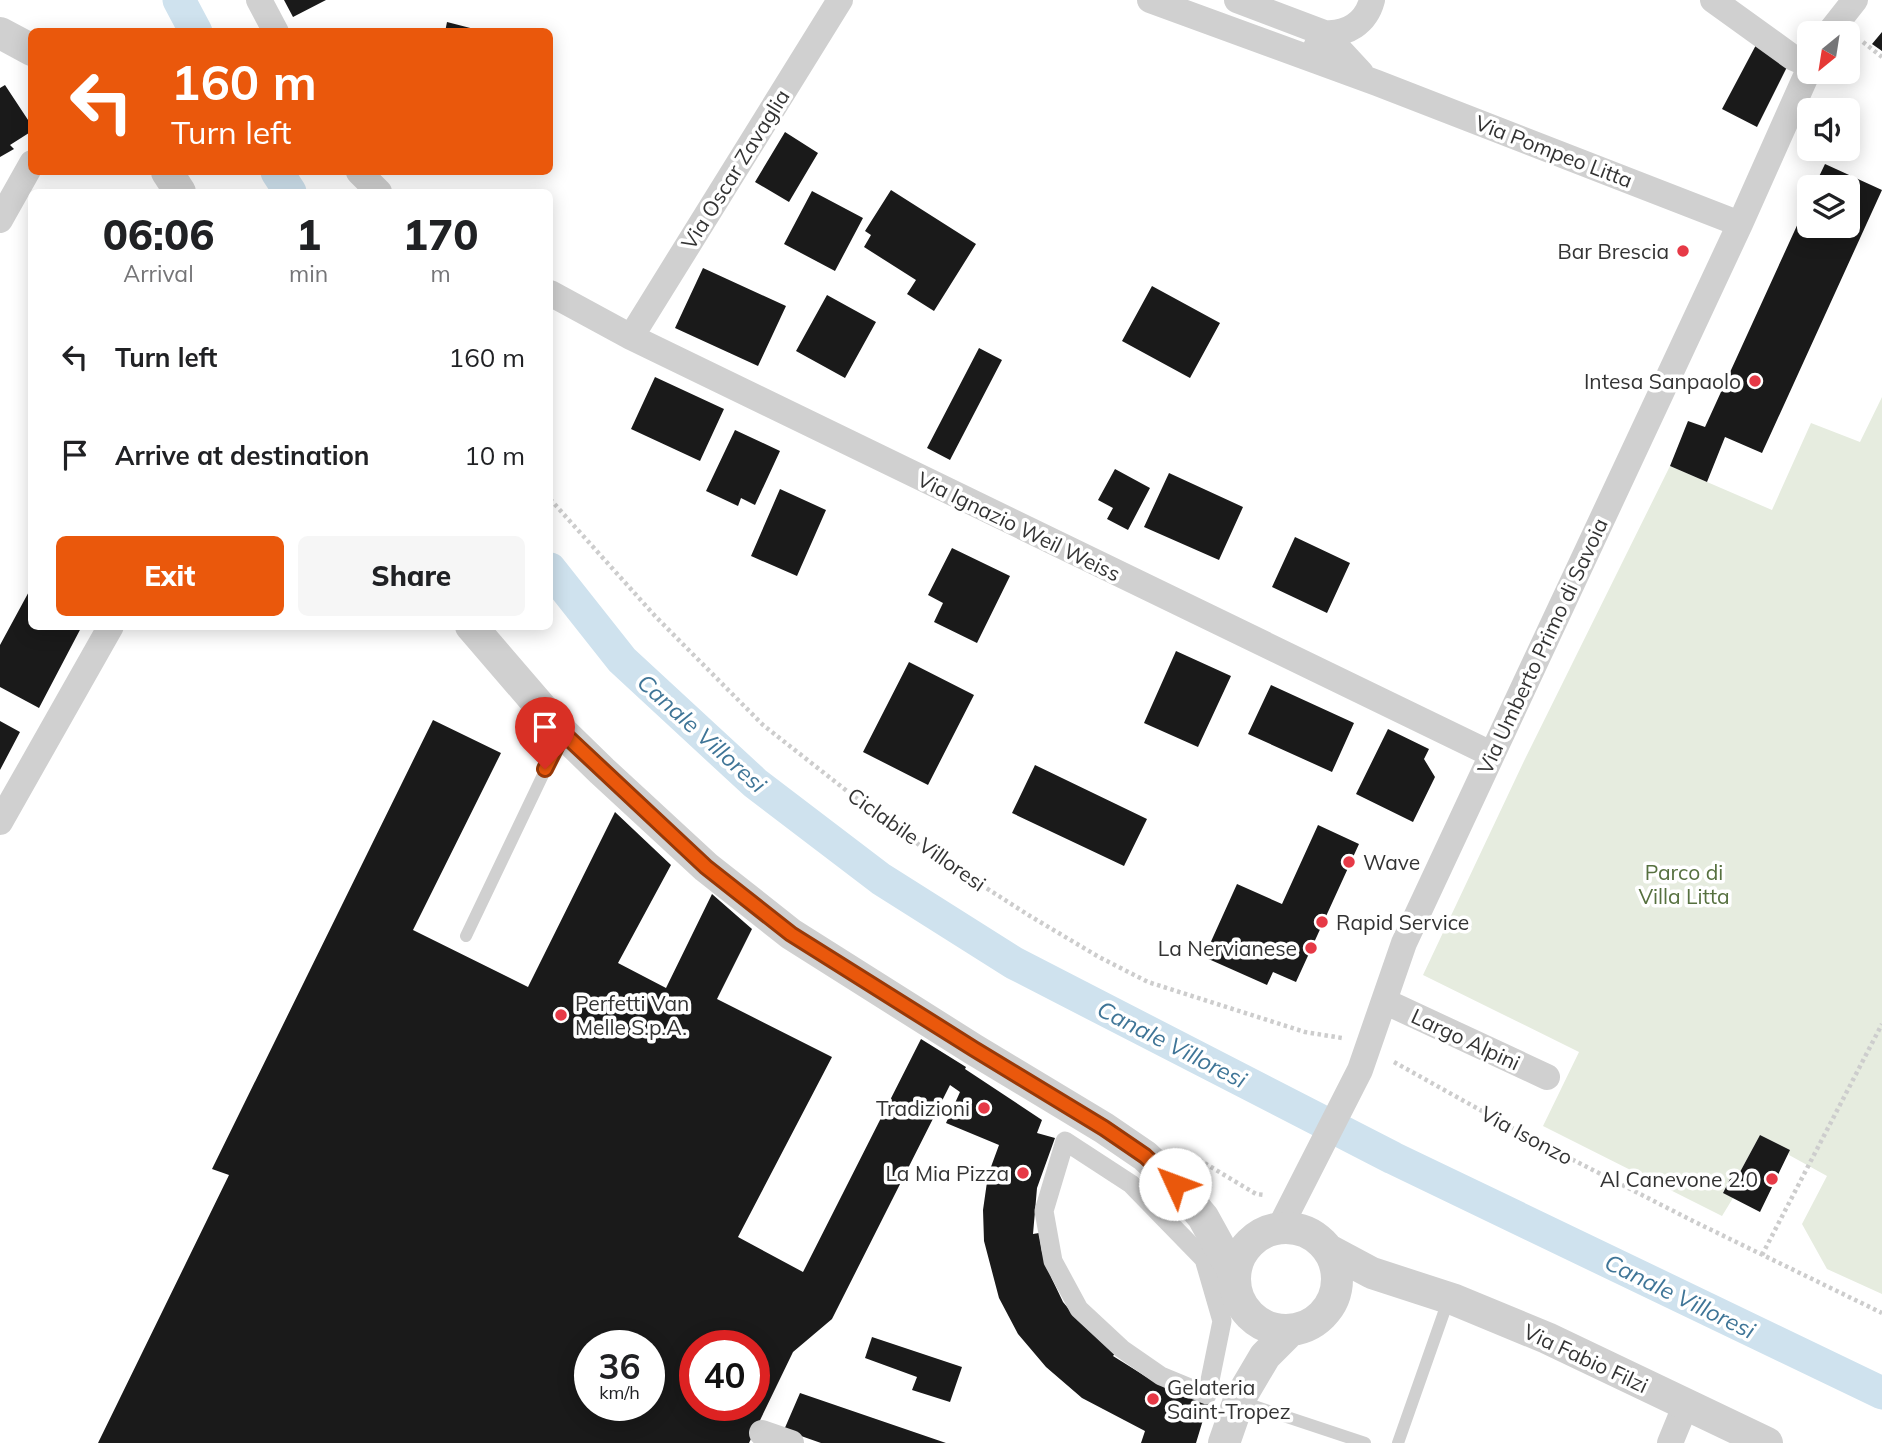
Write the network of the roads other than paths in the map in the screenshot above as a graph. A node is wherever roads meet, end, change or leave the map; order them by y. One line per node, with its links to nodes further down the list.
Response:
1 (260, 0): 9 (street)
2 (840, 0): 23 (street, Via Oscar Zavaglia)
3 (1150, 0): 13 (street, Via Pompeo Litta)
4 (1237, 0): 11 (street, Via Pompeo Litta)
5 (1372, 0): 11 (street)
6 (1713, 0): 14 (street)
7 (1855, 0): 8 (street)
8 (1838, 21)
9 (274, 28)
10 (0, 33): 12 (street)
11 (1324, 33): 13 (street); 15 (street, Via Pompeo Litta)
12 (28, 48)
13 (1303, 56): 15 (street, Via Pompeo Litta)
14 (1797, 60)
15 (1368, 79): 21 (street, Via Pompeo Litta)
16 (1802, 84): 21 (street, Via Umberto Primo di Savoia)
17 (28, 170): 20 (street)
18 (362, 175): 19 (street)
19 (376, 189)
20 (0, 220)
21 (1740, 224): 27 (street, Via Umberto Primo di Savoia)
22 (553, 295): 23 (street, Via Ignazio Weil Weiss)
23 (631, 337): 27 (street, Via Ignazio Weil Weiss)
24 (109, 630): 28 (street)
25 (474, 630): 26 (street)
26 (563, 733): 29 (lane); 32 (street)
27 (1491, 754): 30 (street, Via Umberto Primo di Savoia)
28 (0, 822)
29 (466, 936)
30 (1384, 1001): 31 (street, Largo Alpini); 33 (street, Via Umberto Primo di Savoia)
31 (1547, 1077)
32 (1203, 1217): 33 (street); 35 (street)
33 (1268, 1232): 34 (street); 35 (street)
34 (1329, 1250): 36 (street, Via Fabio Filzi); 38 (street)
35 (1235, 1275): 39 (street)
36 (1401, 1284): 37 (street, Via Fabio Filzi); 38 (street, Via Fabio Filzi)
37 (1449, 1298): 43 (street, Via Fabio Filzi); 48 (lane)
38 (1332, 1304): 40 (street)
39 (1245, 1310): 40 (street); 42 (street)
40 (1290, 1330): 42 (street)
41 (1207, 1395): 41 (street)
42 (1239, 1400): 46 (street); 47 (lane)
43 (1686, 1404): 49 (street); 50 (street, Via Fabio Filzi)
44 (762, 1433): 45 (street)
45 (791, 1443)
46 (1224, 1443)
47 (1365, 1443)
48 (1398, 1443)
49 (1670, 1443)
50 (1767, 1443)

